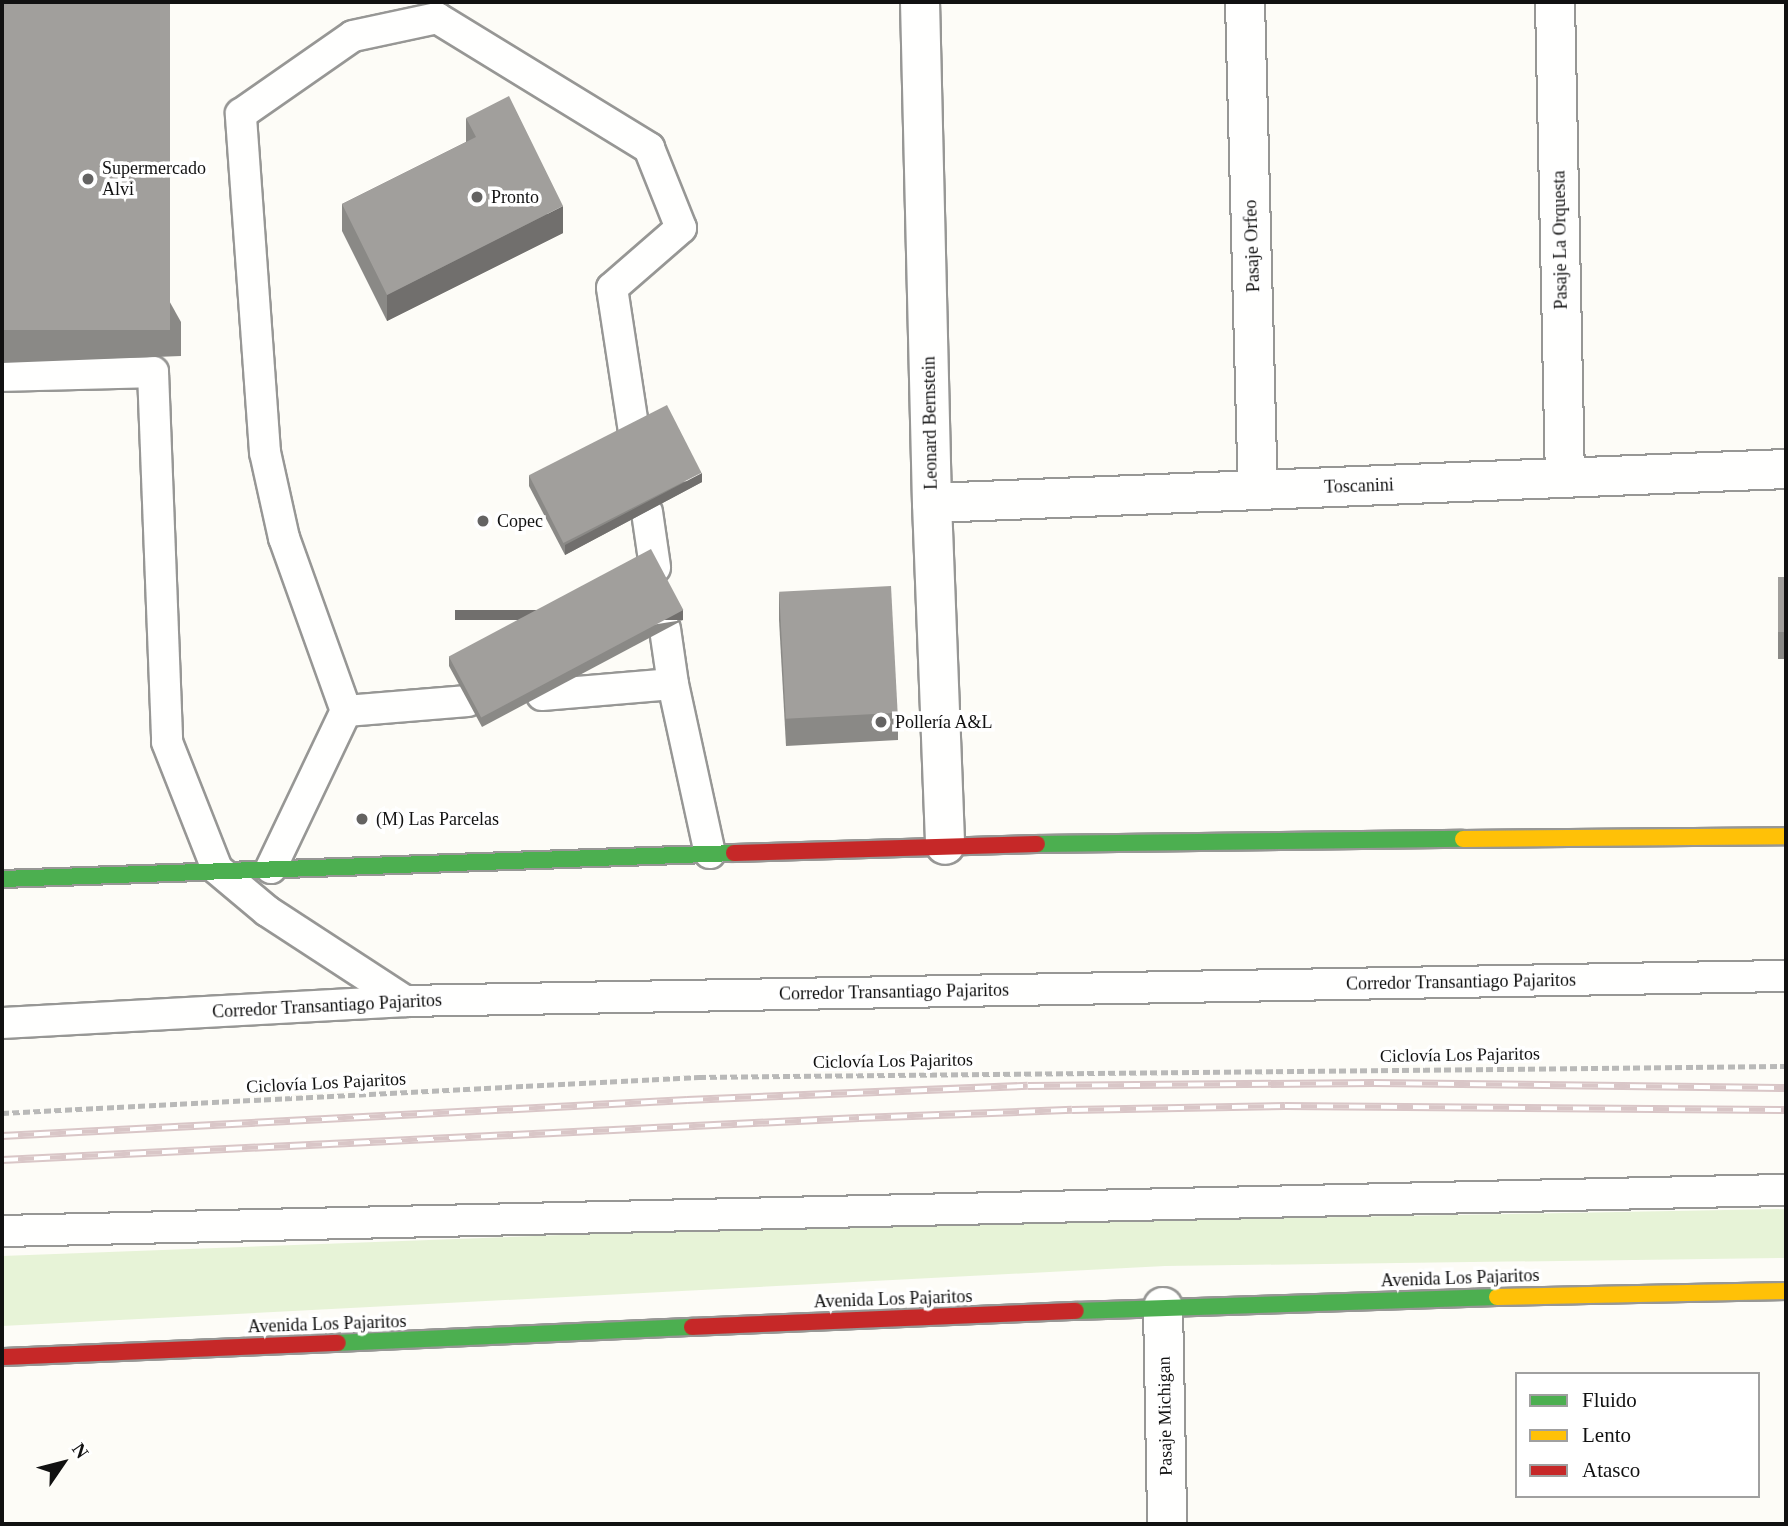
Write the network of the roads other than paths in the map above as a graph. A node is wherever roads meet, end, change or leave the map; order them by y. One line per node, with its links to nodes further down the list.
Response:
1 (920, 2): 9 (street, Leonard Bernstein)
2 (1245, 2): 8 (street, Pasaje Orfeo)
3 (1555, 2): 7 (street, Pasaje La Orquesta)
4 (2, 376): 21 (lane)
5 (634, 431): 16 (lane)
6 (1786, 469): 7 (street, Toscanini)
7 (1566, 478): 8 (street, Toscanini)
8 (1258, 490): 9 (street, Toscanini)
9 (932, 503): 18 (street, Leonard Bernstein)
10 (647, 512): 11 (lane)
11 (655, 567)
12 (665, 629): 13 (lane)
13 (673, 684): 14 (lane); 19 (lane)
14 (542, 695)
15 (468, 701): 16 (lane)
16 (346, 711): 20 (lane)
17 (1786, 836): 18 (main road)
18 (945, 845): 19 (main road)
19 (710, 853): 20 (main road)
20 (271, 868): 21 (main road)
21 (217, 869): 22 (main road); 24 (lane)
22 (2, 879)
23 (1786, 976): 24 (lane, Corredor Transantiago Pajaritos)
24 (405, 1001): 25 (lane, Corredor Transantiago Pajaritos)
25 (2, 1023)
26 (1786, 1190): 27 (lane)
27 (2, 1231)
28 (1786, 1291): 29 (main road, Avenida Los Pajaritos)
29 (1163, 1307): 30 (main road, Avenida Los Pajaritos); 31 (street, Pasaje Michigan)
30 (2, 1357)
31 (1167, 1524)

